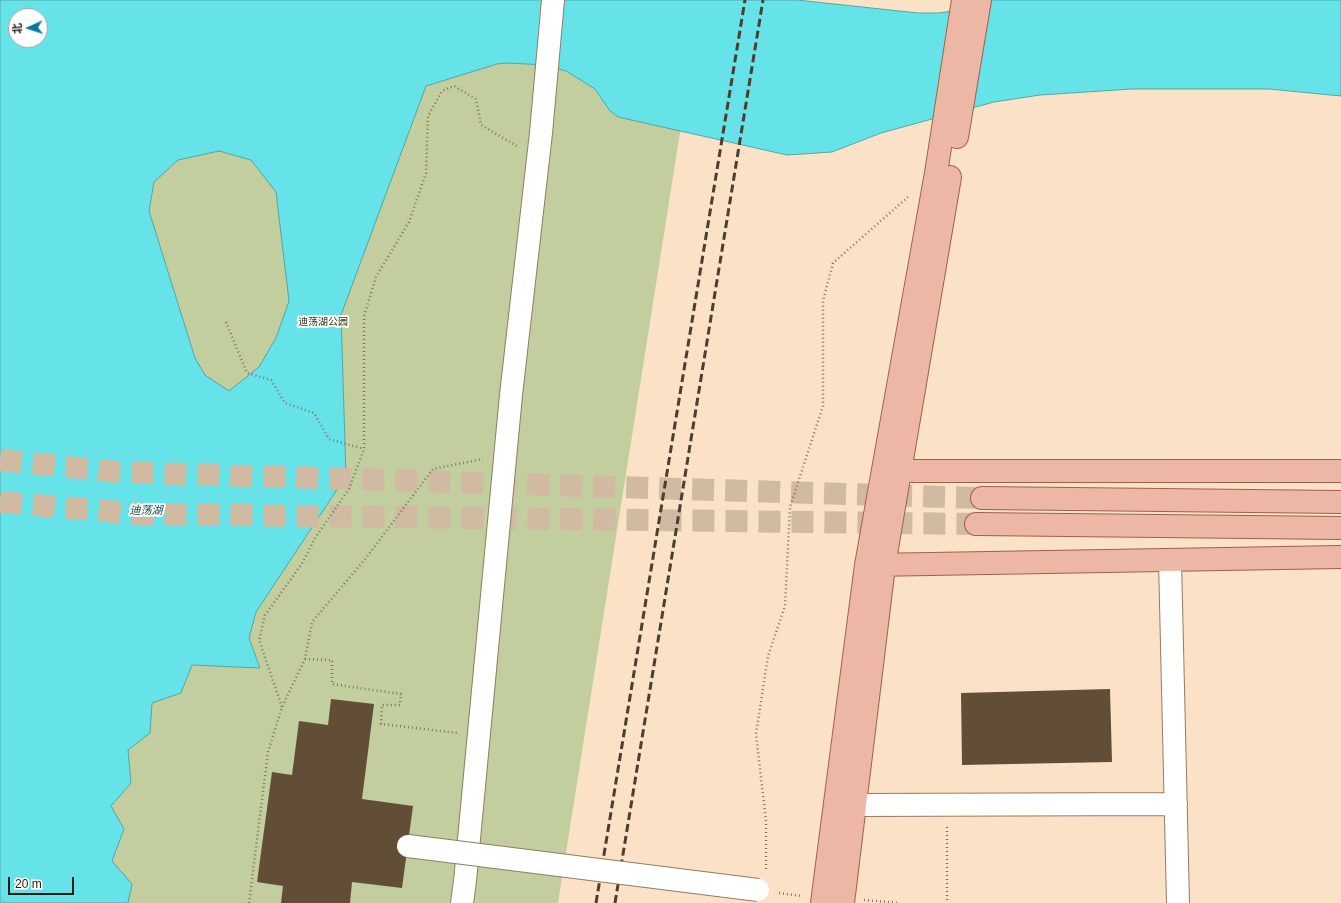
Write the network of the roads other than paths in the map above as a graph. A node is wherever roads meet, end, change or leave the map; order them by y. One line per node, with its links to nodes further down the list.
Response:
1 (553, 0): 18 (street)
2 (964, 0): 4 (main road)
3 (980, 0): 4 (main road)
4 (951, 127): 5 (main road); 5 (main road)
5 (892, 471): 6 (main road); 13 (main road)
6 (1341, 471)
7 (982, 498): 8 (main road)
8 (1341, 502)
9 (976, 524): 10 (main road)
10 (1341, 528)
11 (1341, 557): 12 (main road)
12 (1170, 560): 13 (main road); 14 (street)
13 (875, 566): 15 (main road); 19 (main road)
14 (1176, 804): 15 (street); 21 (street)
15 (854, 805): 20 (main road)
16 (408, 846): 17 (street, bridge)
17 (761, 881)
18 (462, 903)
19 (822, 903)
20 (843, 903)
21 (1178, 903)

